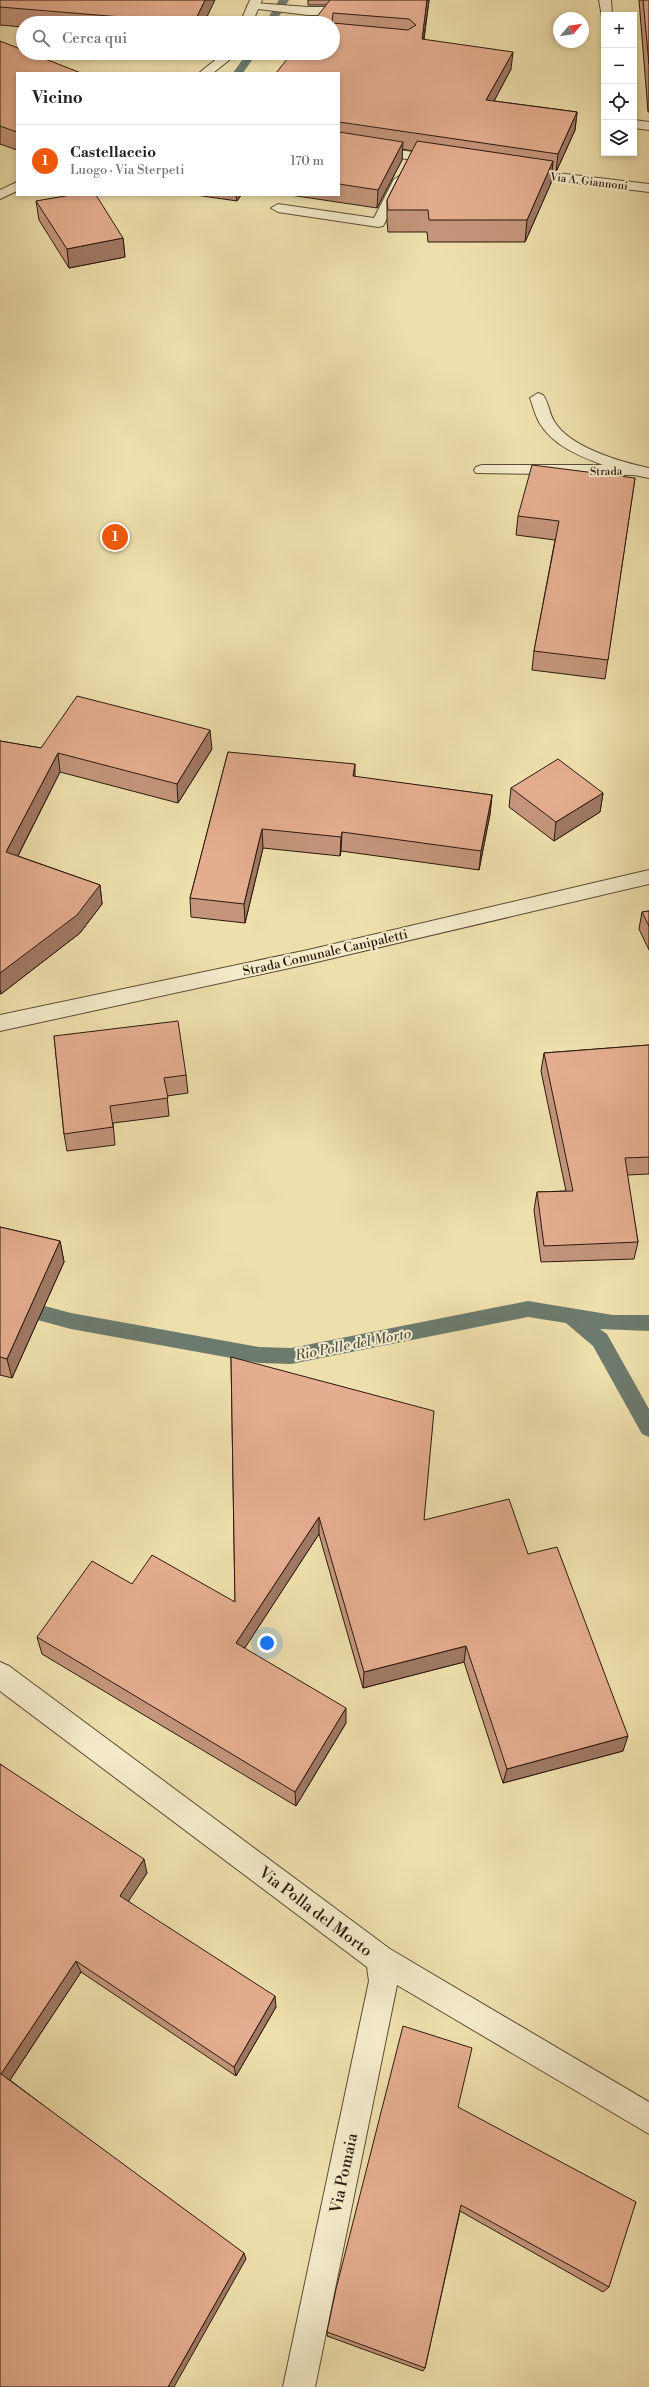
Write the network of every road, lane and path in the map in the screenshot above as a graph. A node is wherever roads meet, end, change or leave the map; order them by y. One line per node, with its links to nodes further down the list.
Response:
1 (605, 0): 4 (street)
2 (258, 4): 3 (street); 5 (street)
3 (360, 10)
4 (606, 12)
5 (250, 16)
6 (223, 60): 7 (street)
7 (206, 72)
8 (637, 124): 9 (street)
9 (649, 126)
10 (340, 145): 11 (street)
11 (412, 156): 12 (street); 17 (street)
12 (452, 162)
13 (506, 171): 15 (street, Via A. Giannoni)
14 (16, 187): 16 (street)
15 (649, 188)
16 (0, 195)
17 (278, 208)
18 (538, 398): 20 (street)
19 (482, 470): 20 (street, Strada)
20 (634, 470): 21 (street)
21 (649, 473)
22 (649, 877): 23 (street, Strada Comunale Canipaletti)
23 (0, 1022)
24 (0, 1675): 25 (street, Via Polla del Morto)
25 (380, 1959): 26 (street, Via Polla del Morto); 27 (street, Via Pomaia)
26 (649, 2119)
27 (299, 2387)

